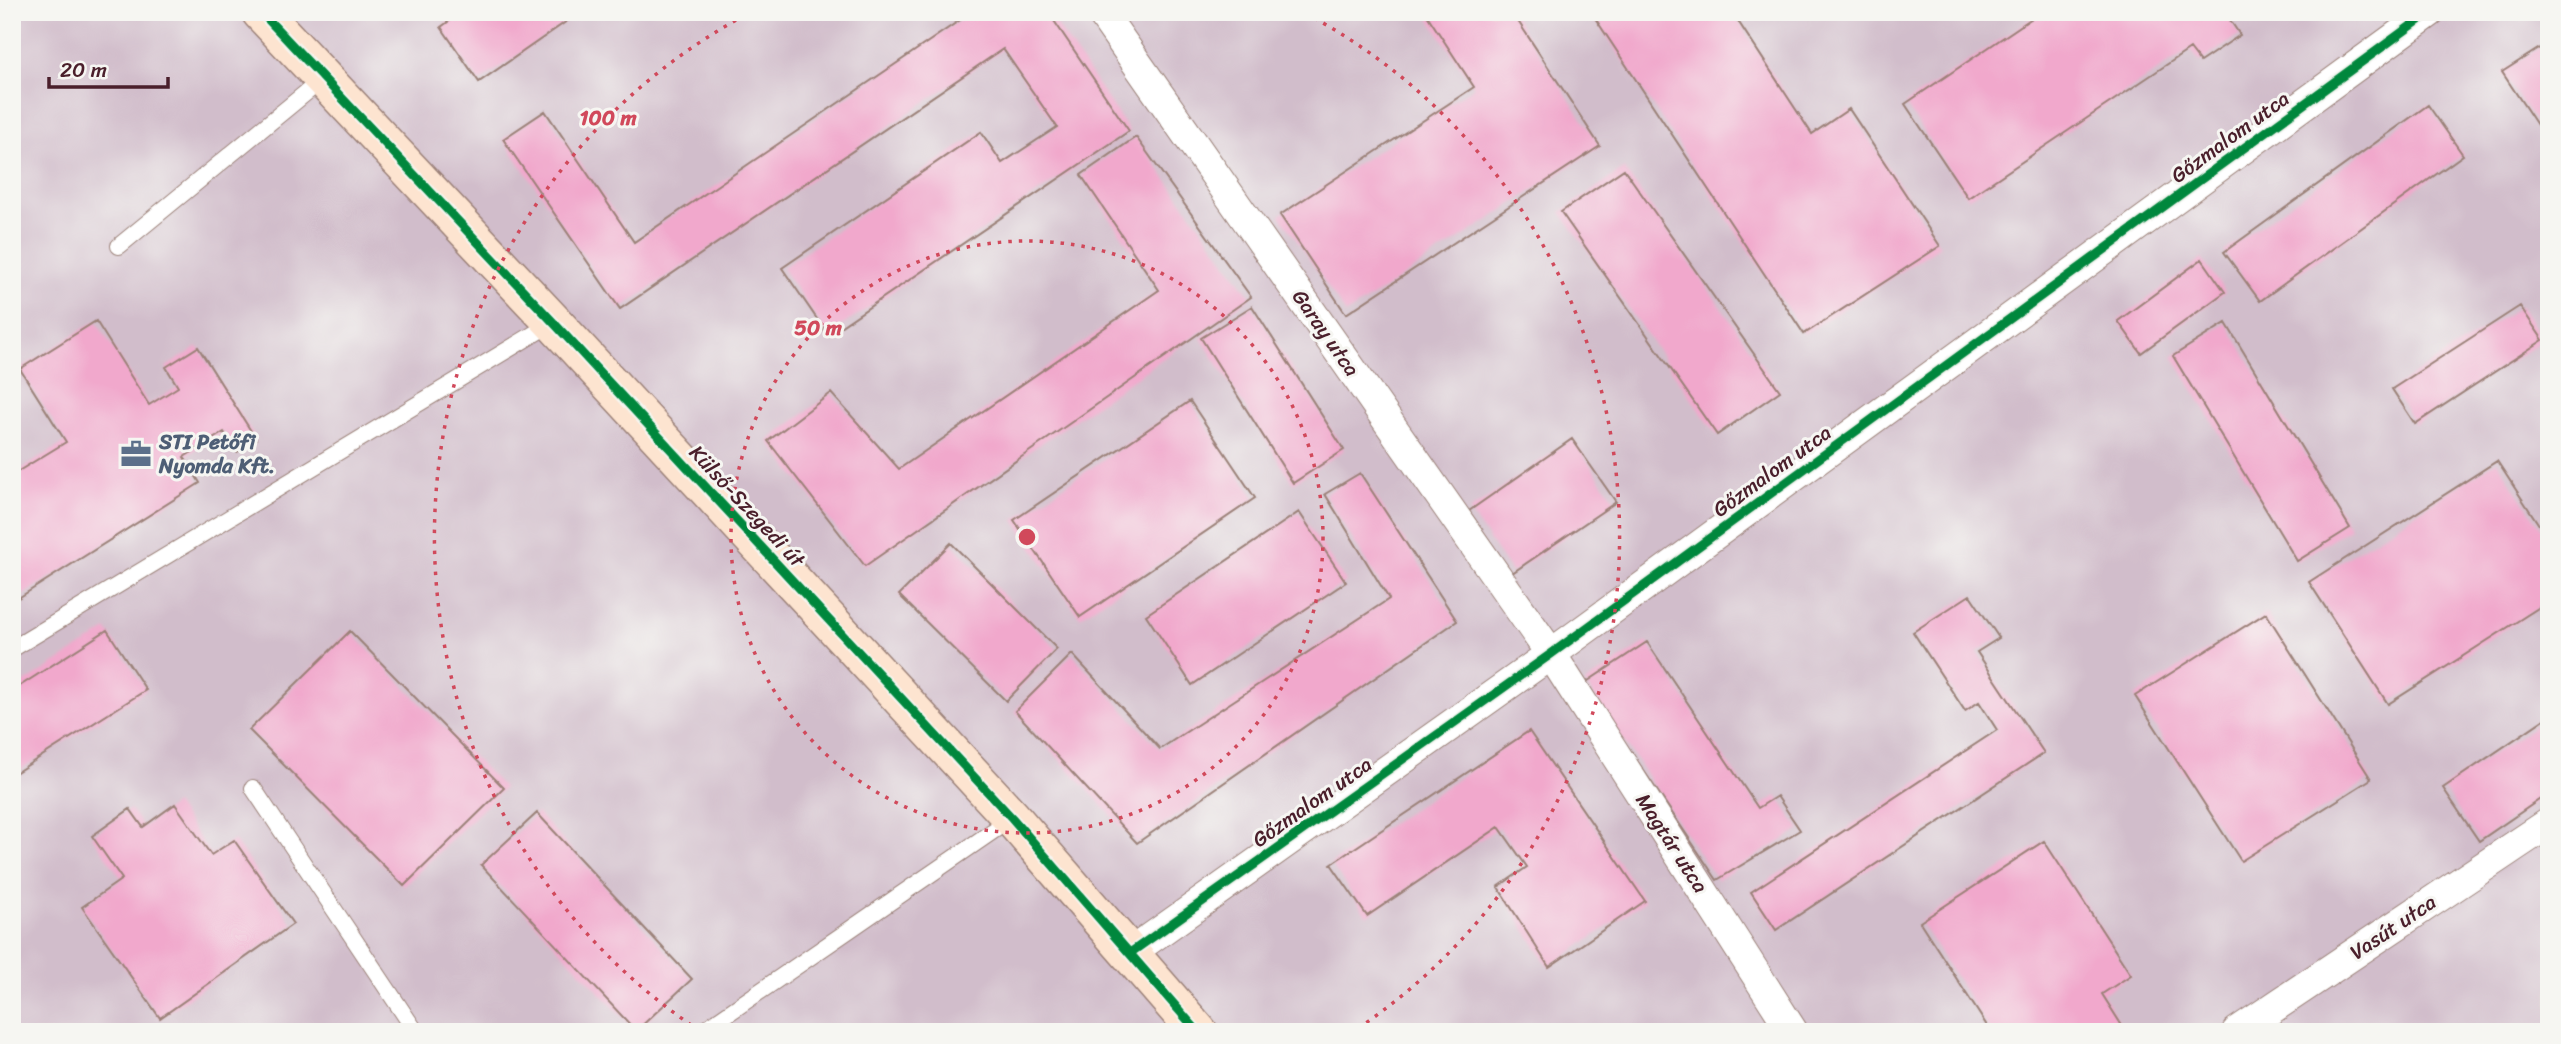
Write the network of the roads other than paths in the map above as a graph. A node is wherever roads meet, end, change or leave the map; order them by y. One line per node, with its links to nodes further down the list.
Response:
1 (261, 12): 4 (street, Külső-Szegedi út)
2 (1101, 12): 8 (street, Garay utca)
3 (2429, 12): 8 (street, Gőzmalom utca)
4 (324, 78): 5 (lane); 6 (street, Külső-Szegedi út)
5 (119, 246)
6 (553, 322): 7 (lane); 10 (street, Külső-Szegedi út)
7 (12, 649)
8 (1552, 654): 12 (street, Gőzmalom utca); 16 (street, Magtár utca)
9 (253, 788): 13 (lane)
10 (1012, 818): 12 (street, Külső-Szegedi út); 14 (lane)
11 (2549, 822): 17 (street, Vasút utca)
12 (1130, 953): 15 (street, Külső-Szegedi út)
13 (416, 1032)
14 (701, 1032)
15 (1198, 1032)
16 (1793, 1032)
17 (2237, 1032)

